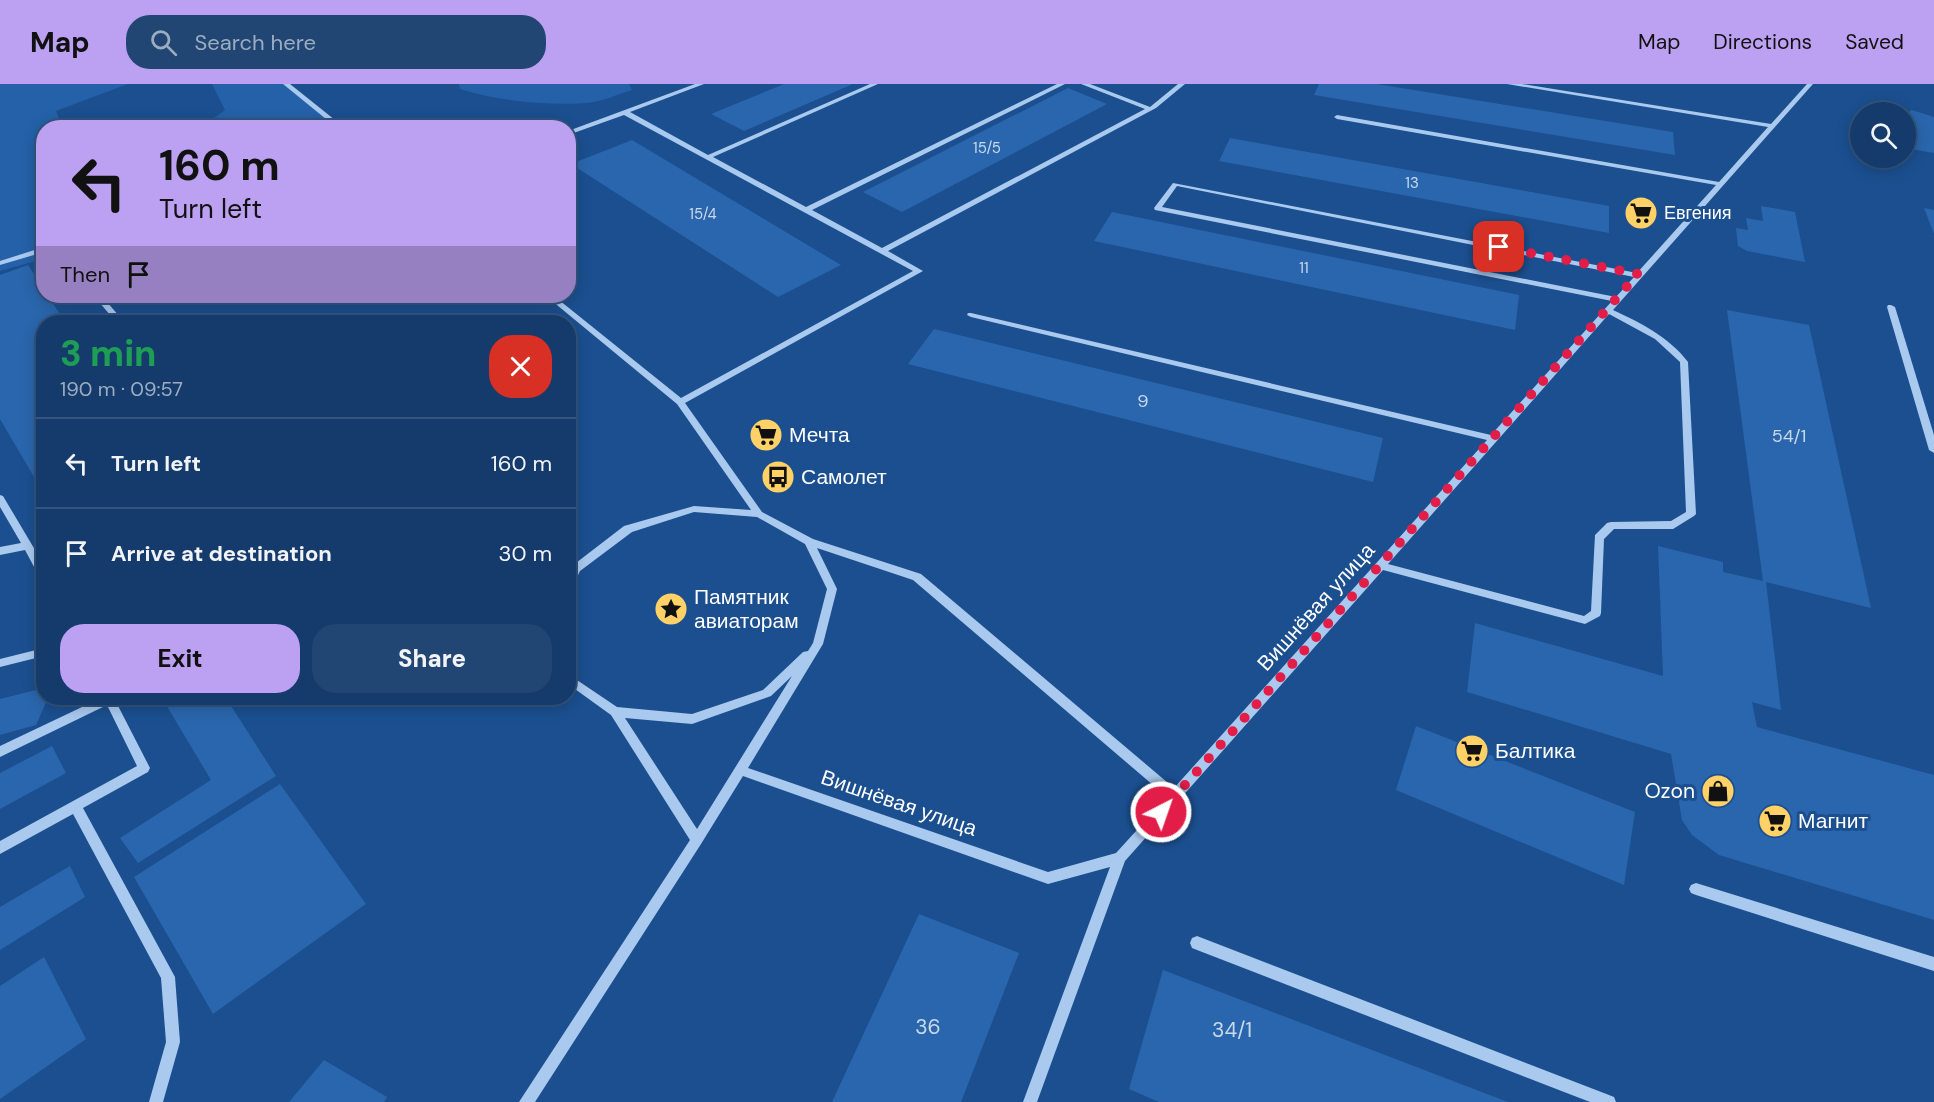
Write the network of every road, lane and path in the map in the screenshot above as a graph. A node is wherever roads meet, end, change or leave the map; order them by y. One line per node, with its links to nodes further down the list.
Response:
1 (286, 84): 12 (street)
2 (701, 84): 10 (street)
3 (875, 84): 15 (street)
4 (1062, 84): 17 (street)
5 (1084, 84): 9 (street)
6 (1182, 84): 9 (street)
7 (1510, 84): 13 (street)
8 (1810, 84): 13 (street, Вишнёвая улица)
9 (1150, 109): 18 (street)
10 (624, 112): 14 (street); 15 (street)
11 (1337, 117): 16 (street)
12 (332, 120)
13 (1773, 126): 16 (street, Вишнёвая улица)
14 (576, 130)
15 (708, 157): 17 (street)
16 (1720, 184): 21 (street, Вишнёвая улица)
17 (806, 210): 18 (street)
18 (882, 251): 31 (street)
19 (36, 252): 20 (street)
20 (0, 263)
21 (1638, 274): 22 (street, Вишнёвая улица); 22 (street)
22 (1616, 299): 26 (street, Вишнёвая улица)
23 (104, 303): 27 (street)
24 (559, 303): 28 (street)
25 (1891, 307): 33 (street)
26 (1607, 310): 32 (street, Вишнёвая улица); 40 (street)
27 (114, 315)
28 (573, 315)
29 (972, 315): 32 (street)
30 (576, 317): 31 (street)
31 (680, 402): 35 (street)
32 (1494, 439): 40 (street, Вишнёвая улица)
33 (1934, 450)
34 (0, 498): 37 (street)
35 (759, 514): 36 (street); 41 (street)
36 (809, 542): 42 (street); 51 (street)
37 (27, 546): 38 (street); 39 (street)
38 (0, 551)
39 (36, 561)
40 (1380, 566): 51 (street, Вишнёвая улица)
41 (576, 569)
42 (818, 644): 48 (street); 50 (street)
43 (36, 654): 44 (street)
44 (0, 663)
45 (576, 684): 48 (street)
46 (95, 705): 49 (street)
47 (112, 705): 52 (street)
48 (615, 712): 53 (street)
49 (0, 752)
50 (740, 770): 53 (street); 55 (street, Вишнёвая улица)
51 (1175, 796): 55 (street, Вишнёвая улица)
52 (75, 806): 54 (street); 59 (street)
53 (698, 840): 60 (street)
54 (0, 848)
55 (1120, 858): 61 (street)
56 (1696, 889): 58 (street)
57 (1197, 943): 62 (street)
58 (1934, 964)
59 (156, 1102)
60 (526, 1102)
61 (1030, 1102)
62 (1609, 1102)

